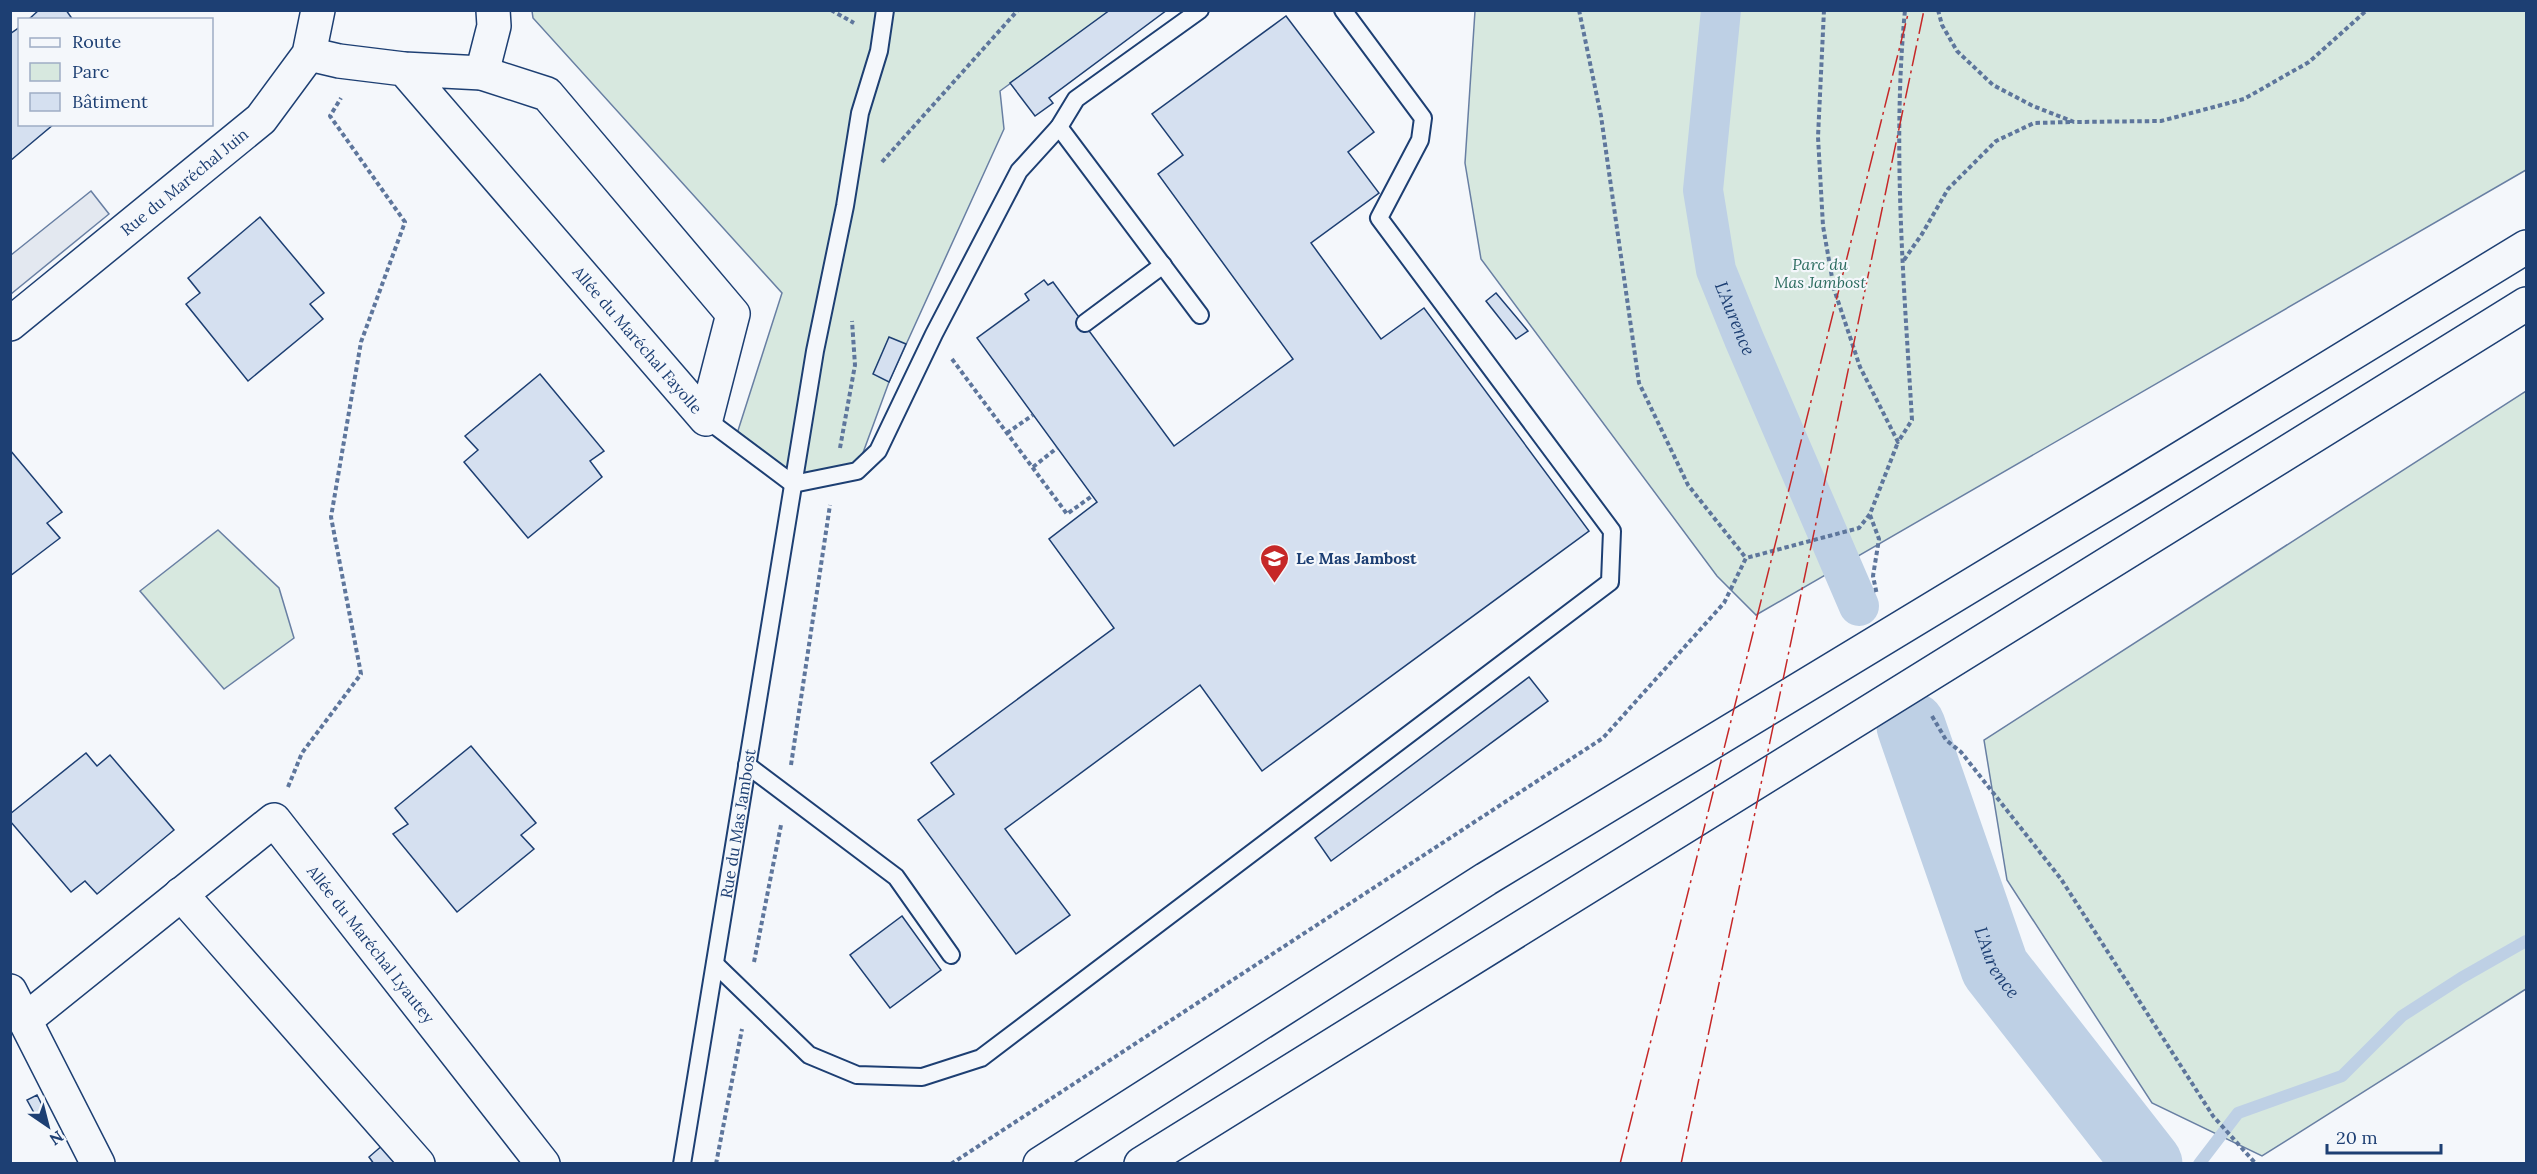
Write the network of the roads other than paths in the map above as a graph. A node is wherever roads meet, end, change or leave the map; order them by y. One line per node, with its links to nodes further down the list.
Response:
1 (318, 10): 6 (main road, Rue du Maréchal Juin)
2 (493, 10): 8 (main road)
3 (885, 10): 17 (lane, Rue du Mas Jambost)
4 (1200, 10): 9 (lane)
5 (1343, 10): 21 (lane)
6 (309, 54): 7 (main road, Allée du Maréchal Fayolle); 15 (main road, Rue du Maréchal Juin)
7 (404, 69): 8 (main road, Allée du Maréchal Fayolle); 16 (main road, Allée du Maréchal Fayolle)
8 (482, 73): 16 (main road, Allée du Maréchal Fayolle)
9 (1059, 127): 11 (lane); 17 (lane)
10 (2526, 247): 28 (main road)
11 (1163, 265): 13 (lane); 14 (lane)
12 (2526, 304): 29 (main road)
13 (1200, 315)
14 (1085, 323)
15 (10, 324)
16 (706, 419): 17 (lane)
17 (793, 484): 18 (lane, Rue du Mas Jambost)
18 (747, 765): 20 (lane); 21 (lane, Rue du Mas Jambost)
19 (181, 894): 23 (main road); 25 (main road); 26 (main road, Allée du Maréchal Lyautey)
20 (951, 955)
21 (715, 964): 27 (lane, Rue du Mas Jambost)
22 (10, 991): 23 (main road)
23 (25, 1020): 24 (main road)
24 (98, 1164)
25 (418, 1164)
26 (543, 1164)
27 (682, 1164)
28 (1040, 1164)
29 (1141, 1164)

